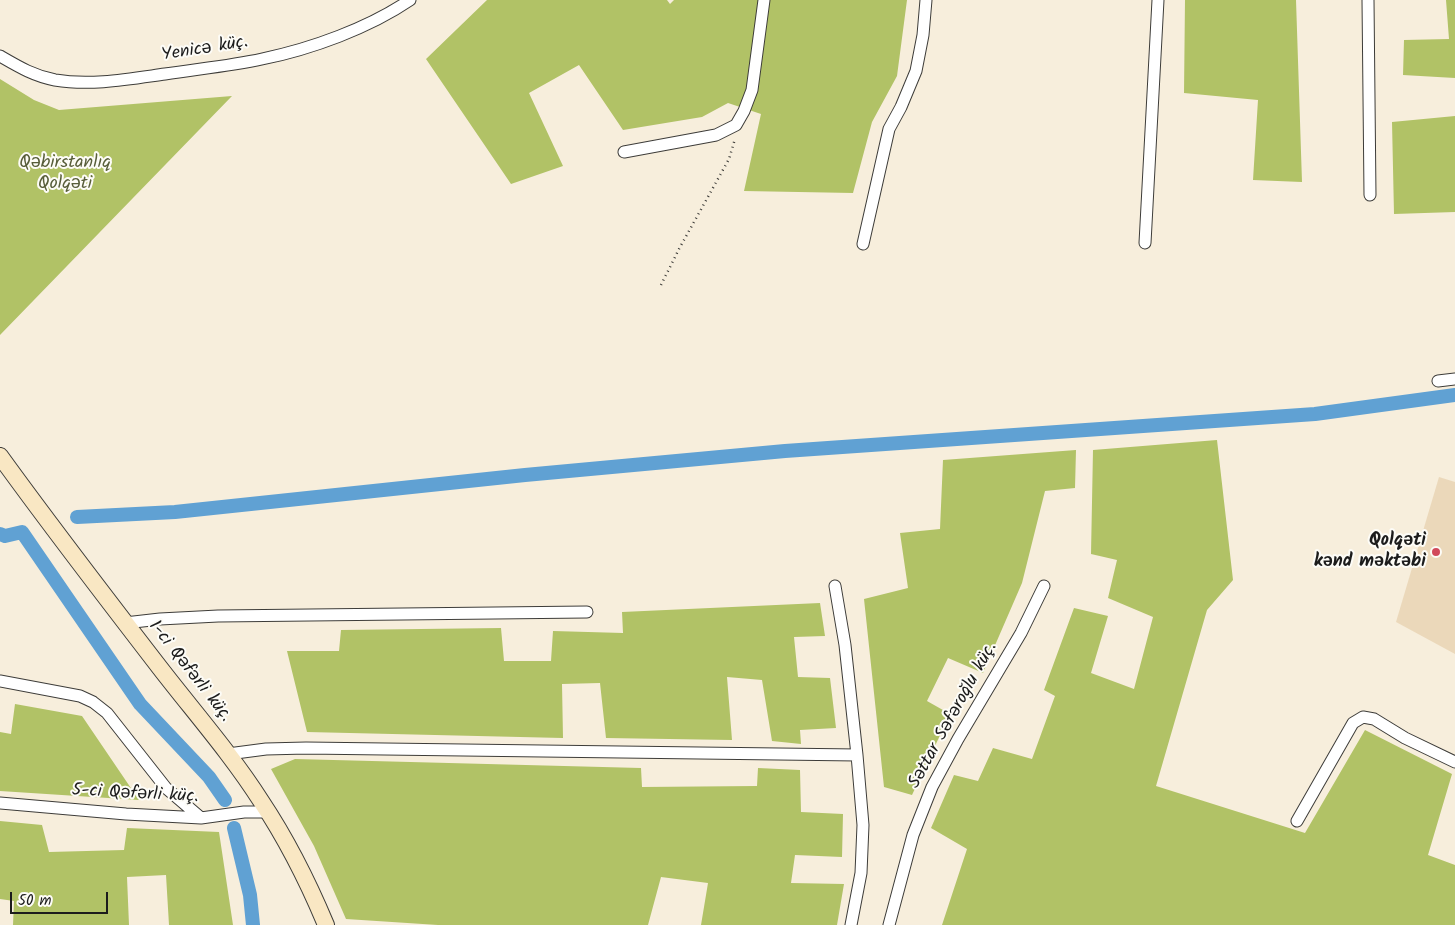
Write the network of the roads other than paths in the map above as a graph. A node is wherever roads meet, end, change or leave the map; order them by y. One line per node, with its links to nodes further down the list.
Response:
1 (410, 0): 6 (street, Yenicə küç.)
2 (764, 0): 7 (street)
3 (926, 0): 10 (street)
4 (1158, 0): 9 (street)
5 (1368, 0): 8 (street)
6 (0, 56)
7 (624, 152)
8 (1370, 195)
9 (1145, 243)
10 (863, 244)
11 (1455, 379): 12 (street)
12 (1438, 381)
13 (0, 456): 17 (street, 1-ci Qəfərli küç.)
14 (835, 586): 20 (street)
15 (1044, 586): 28 (street, Səttar Səfəroğlu küç.)
16 (587, 612): 17 (street)
17 (125, 623): 19 (street, 1-ci Qəfərli küç.)
18 (0, 681): 24 (street)
19 (228, 754): 20 (street); 23 (street, 1-ci Qəfərli küç.)
20 (857, 755): 27 (street)
21 (1455, 762): 25 (street)
22 (0, 803): 24 (street, 5-ci Qəfərli küç.)
23 (268, 812): 24 (street, 5-ci Qəfərli küç.); 26 (street, 1-ci Qəfərli küç.)
24 (201, 818)
25 (1297, 820)
26 (326, 925)
27 (851, 925)
28 (889, 925)

